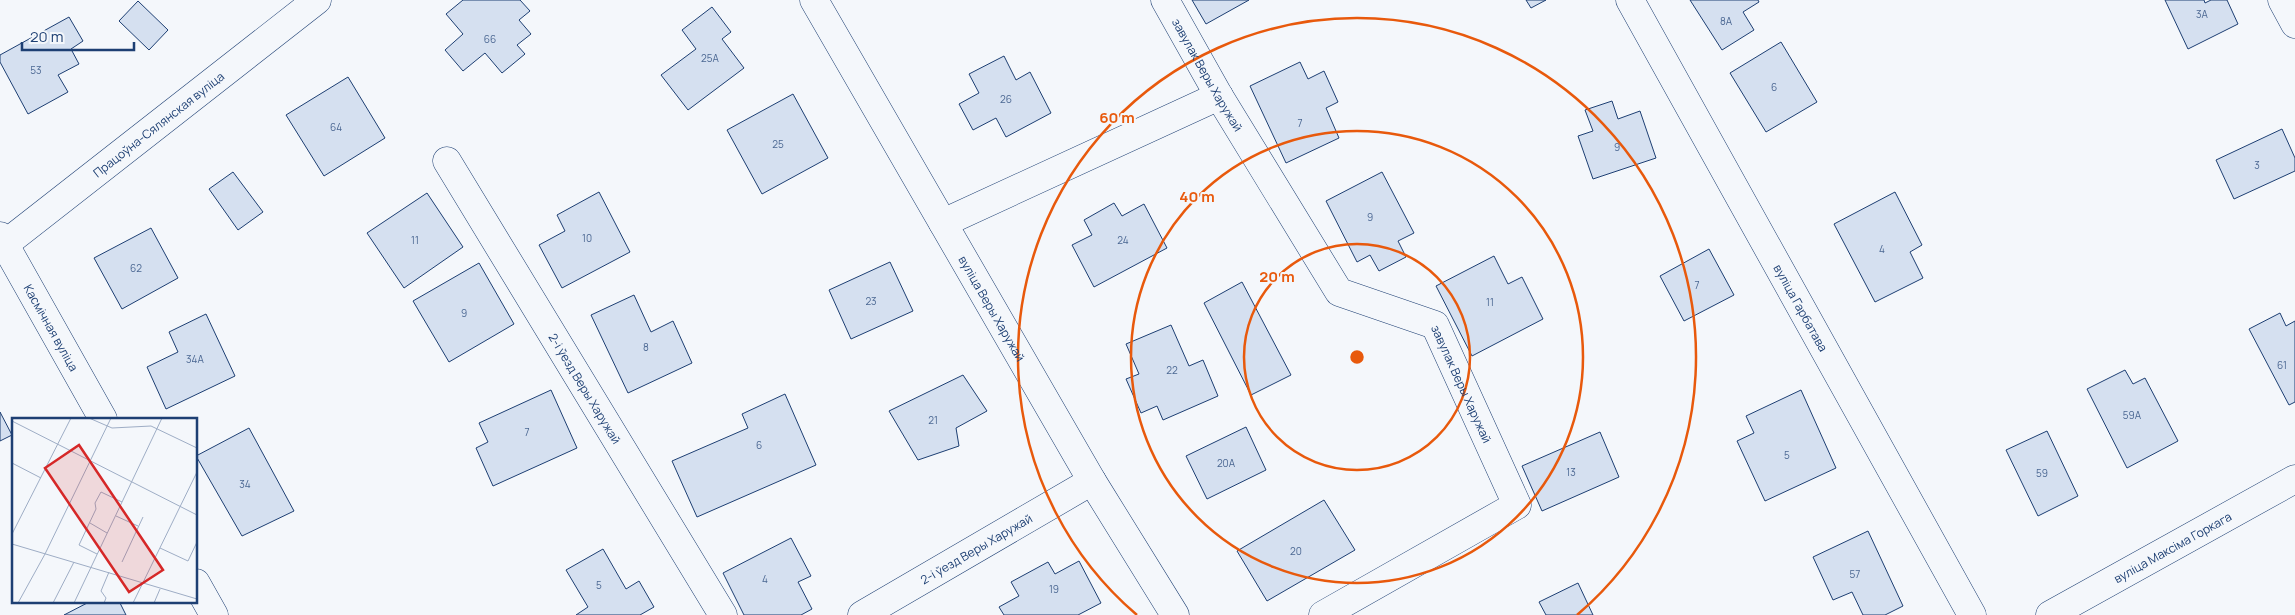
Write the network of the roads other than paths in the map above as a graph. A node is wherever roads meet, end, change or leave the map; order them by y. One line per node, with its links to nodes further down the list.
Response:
1 (317, 0): 10 (street, Працоўна-Сялянская вуліца)
2 (814, 0): 9 (street, вуліца Веры Харужай)
3 (1165, 0): 7 (street, завулак Веры Харужай)
4 (1630, 0): 20 (street, вуліца Гарбатава)
5 (2282, 0): 6 (street)
6 (2295, 24)
7 (1219, 96): 9 (street); 19 (street, завулак Веры Харужай)
8 (447, 161): 16 (street, 2-і ўезд Веры Харужай)
9 (943, 223): 13 (street, вуліца Веры Харужай)
10 (2, 243): 11 (street, Касмічная вуліца)
11 (102, 418)
12 (2295, 480): 21 (street, вуліца Максіма Горкага)
13 (1092, 481): 17 (street, 2-і ўезд Веры Харужай); 18 (street, вуліца Веры Харужай)
14 (198, 587): 15 (street)
15 (214, 615)
16 (723, 615)
17 (862, 615)
18 (1175, 615)
19 (1323, 615)
20 (1972, 615)
21 (2050, 615)

